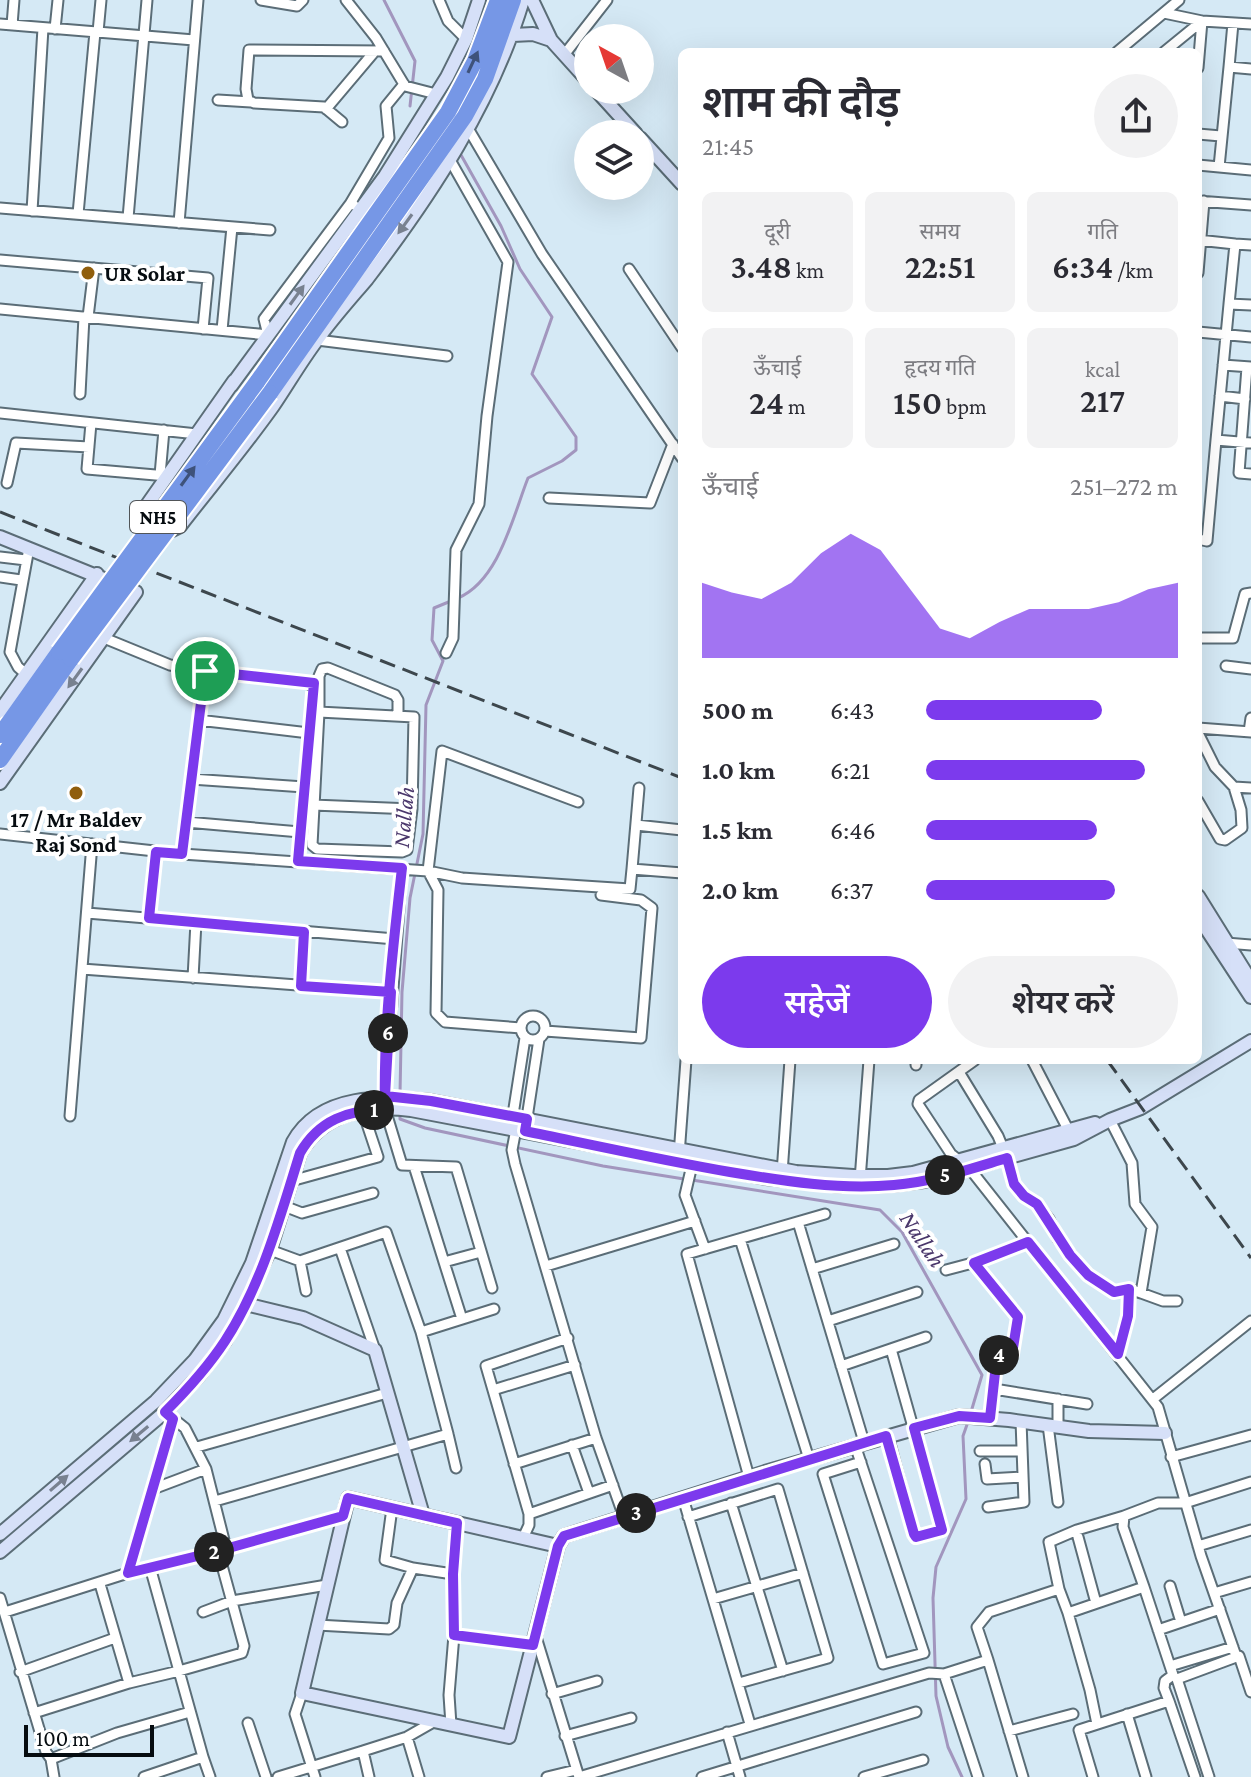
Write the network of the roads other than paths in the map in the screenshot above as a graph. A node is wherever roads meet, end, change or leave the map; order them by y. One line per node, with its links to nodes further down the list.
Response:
1 (14, 0): 22 (street)
2 (58, 0): 24 (street)
3 (101, 0): 25 (street)
4 (147, 0): 27 (street)
5 (198, 0): 29 (street)
6 (261, 0): 7 (street)
7 (303, 0)
8 (346, 0): 34 (street)
9 (439, 0): 28 (street)
10 (479, 0): 28 (street)
11 (498, 0): 128 (highway, NH5, one-way to 11, bridge)
12 (513, 0): 130 (highway, NH5, bridge)
13 (523, 0): 26 (street)
14 (532, 0): 30 (street)
15 (607, 0): 35 (street)
16 (1179, 0): 17 (street)
17 (1164, 13): 18 (street); 31 (street)
18 (1202, 21): 19 (street); 32 (street); 33 (street)
19 (1233, 23): 21 (street); 37 (street)
20 (0, 24): 22 (street)
21 (1251, 24)
22 (12, 25): 23 (street)
23 (43, 28): 24 (street); 60 (street)
24 (55, 29): 25 (street)
25 (96, 32): 27 (street); 61 (street)
26 (513, 35): 30 (street); 47 (street)
27 (144, 36): 29 (street); 62 (street)
28 (466, 39): 40 (street)
29 (194, 40): 63 (street)
30 (551, 40): 35 (street)
31 (1122, 48)
32 (1169, 48)
33 (1200, 48)
34 (380, 51): 39 (street); 42 (street); 44 (street)
35 (564, 55): 36 (street)
36 (574, 66)
37 (1229, 67): 38 (street); 49 (street)
38 (1251, 69)
39 (405, 85): 40 (street); 58 (street)
40 (430, 93): 58 (street)
41 (218, 100): 42 (street)
42 (251, 102): 44 (street)
43 (609, 104): 45 (street)
44 (326, 109): 46 (street)
45 (623, 120)
46 (342, 122)
47 (469, 130): 51 (street); 98 (street)
48 (1202, 134): 49 (street)
49 (1221, 136): 53 (street)
50 (654, 153): 55 (street)
51 (450, 160): 82 (street, one-way to 82); 115 (street)
52 (1202, 165): 53 (street)
53 (1219, 167): 54 (street)
54 (1251, 170)
55 (678, 180)
56 (1202, 201): 57 (street)
57 (1251, 205)
58 (356, 206): 79 (street)
59 (0, 208): 60 (street)
60 (32, 211): 61 (street)
61 (78, 214): 62 (street)
62 (128, 218): 63 (street)
63 (179, 223): 64 (street)
64 (232, 227): 65 (street); 77 (street)
65 (270, 230)
66 (1202, 240): 67 (street)
67 (1235, 244): 68 (street); 72 (street)
68 (1251, 245)
69 (0, 260): 70 (street)
70 (94, 268): 75 (street); 76 (street)
71 (629, 269): 83 (street)
72 (1229, 304): 73 (street); 80 (street)
73 (1251, 305)
74 (0, 309): 75 (street)
75 (86, 317): 76 (street); 88 (street)
76 (203, 329): 77 (street)
77 (222, 330): 79 (street)
78 (1202, 332): 80 (street)
79 (268, 335): 87 (street)
80 (1226, 335): 81 (street); 85 (street)
81 (1251, 337)
82 (317, 340): 84 (street); 91 (street)
83 (678, 342)
84 (447, 356)
85 (1223, 365): 86 (street); 89 (street)
86 (1249, 367): 90 (street)
87 (234, 381): 91 (street); 95 (street); 102 (street)
88 (80, 394)
89 (1220, 396): 90 (street); 96 (street)
90 (1247, 403): 97 (street)
91 (273, 406): 102 (street)
92 (0, 413): 93 (street)
93 (91, 423): 94 (street); 99 (street)
94 (164, 430): 95 (street); 102 (street)
95 (197, 434)
96 (1216, 440): 97 (street); 106 (street)
97 (1246, 443): 101 (street)
98 (673, 444): 100 (street); 104 (street)
99 (89, 447): 102 (street); 103 (street)
100 (678, 452)
101 (1251, 474)
102 (164, 475)
103 (7, 483)
104 (549, 498)
105 (0, 537): 107 (street)
106 (1202, 540)
107 (27, 554): 108 (street); 109 (street); 111 (street)
108 (0, 557)
109 (97, 574): 113 (street); 119 (street)
110 (0, 577): 111 (street)
111 (21, 580): 119 (street)
112 (1251, 593): 114 (street)
113 (104, 638): 118 (street); 132 (street, one-way to 132)
114 (1202, 638)
115 (446, 653)
116 (1226, 666): 117 (street)
117 (1251, 669)
118 (205, 671): 124 (street); 127 (street)
119 (26, 674): 120 (street)
120 (0, 711)
121 (319, 712): 122 (street); 122 (street); 138 (street)
122 (398, 716): 140 (street)
123 (1251, 718): 126 (street)
124 (198, 720): 127 (street); 131 (street)
125 (1202, 731): 126 (street)
126 (1250, 732)
127 (309, 733): 133 (street)
128 (0, 735)
129 (1202, 739): 134 (street)
130 (0, 760)
131 (191, 779): 133 (street); 142 (street)
132 (0, 783)
133 (304, 787): 145 (street)
134 (1234, 787): 136 (street); 141 (street)
135 (639, 788): 143 (street)
136 (1251, 788)
137 (578, 802): 155 (street)
138 (313, 805): 140 (street); 148 (street)
139 (1202, 808): 141 (street)
140 (412, 809): 148 (street)
141 (1246, 811)
142 (186, 822): 145 (street); 150 (street)
143 (636, 825): 144 (street); 154 (street)
144 (678, 830)
145 (300, 832): 151 (street)
146 (0, 834): 147 (street)
147 (92, 844): 149 (street); 159 (street)
148 (355, 850): 152 (street)
149 (156, 852): 150 (street); 160 (street)
150 (182, 854): 151 (street)
151 (298, 861): 152 (street)
152 (353, 865): 153 (street)
153 (402, 868): 155 (street); 164 (street)
154 (632, 869): 155 (street); 156 (street)
155 (428, 871): 173 (street)
156 (678, 873)
157 (601, 895): 174 (street)
158 (1202, 903): 165 (street)
159 (87, 913): 160 (street); 167 (street)
160 (149, 918): 161 (street)
161 (196, 922): 163 (street); 168 (street)
162 (1202, 922): 172 (street)
163 (304, 932): 164 (street); 170 (street)
164 (395, 939): 171 (street)
165 (1226, 943): 166 (street); 169 (street)
166 (1251, 945)
167 (82, 969): 168 (street); 184 (street)
168 (193, 978): 170 (street)
169 (1251, 981)
170 (301, 986): 171 (street)
171 (391, 992): 182 (street)
172 (1251, 997)
173 (523, 1033): 174 (street); 174 (street); 186 (street)
174 (542, 1035): 186 (street)
175 (1251, 1041): 185 (street)
176 (686, 1064): 189 (street)
177 (790, 1064): 193 (street)
178 (869, 1064): 195 (street)
179 (970, 1064): 181 (street)
180 (1034, 1064): 187 (street)
181 (959, 1072): 188 (street); 190 (street)
182 (395, 1103): 183 (street); 186 (street); 191 (street); 220 (street)
183 (363, 1112): 194 (street); 194 (street)
184 (70, 1116)
185 (1110, 1120): 187 (street); 218 (street)
186 (518, 1126): 189 (street); 211 (street)
187 (1070, 1134): 188 (street)
188 (1005, 1154): 190 (street); 192 (street); 215 (street)
189 (683, 1159): 193 (street); 193 (street); 199 (street)
190 (958, 1160): 192 (street); 195 (street)
191 (414, 1166): 207 (street); 209 (street)
192 (970, 1169): 195 (street); 202 (street)
193 (781, 1175): 195 (street)
194 (291, 1181): 197 (street)
195 (860, 1181)
196 (373, 1193): 197 (street)
197 (284, 1206): 206 (street)
198 (825, 1214): 200 (street)
199 (695, 1221): 205 (street); 211 (street)
200 (798, 1222): 201 (street); 212 (street)
201 (740, 1239): 205 (street); 255 (street)
202 (1028, 1242): 210 (street); 230 (street)
203 (894, 1244): 212 (street)
204 (340, 1248): 208 (street); 225 (street); 229 (street)
205 (705, 1249): 263 (street)
206 (270, 1250): 208 (street); 220 (street)
207 (481, 1252): 209 (street); 214 (street)
208 (300, 1261): 216 (street)
209 (444, 1262): 222 (street)
210 (974, 1263): 213 (street); 233 (street)
211 (546, 1266): 227 (street)
212 (812, 1269): 223 (street)
213 (946, 1270)
214 (492, 1288)
215 (1129, 1289): 218 (street); 230 (street)
216 (306, 1291)
217 (917, 1292): 223 (street)
218 (1141, 1293): 219 (street)
219 (1177, 1301)
220 (239, 1302): 229 (street); 239 (street)
221 (494, 1309): 222 (street)
222 (462, 1319): 225 (street)
223 (828, 1321): 232 (street)
224 (1251, 1321): 237 (street)
225 (421, 1332): 245 (street)
226 (926, 1337): 228 (street)
227 (568, 1338): 231 (street); 234 (street)
228 (891, 1349): 232 (street); 243 (street)
229 (375, 1350): 235 (street)
230 (1118, 1354): 237 (street)
231 (575, 1365): 234 (street); 248 (street)
232 (841, 1366): 249 (street)
233 (994, 1389): 236 (street); 240 (street)
234 (493, 1390): 258 (street)
235 (387, 1393): 251 (street); 252 (street)
236 (1058, 1399): 238 (street); 242 (street)
237 (1153, 1399): 244 (street)
238 (1087, 1404)
239 (165, 1411): 251 (street); 267 (street); 276 (street)
240 (984, 1418): 241 (street); 243 (street)
241 (1021, 1421): 242 (street); 254 (street)
242 (1053, 1426): 244 (street); 271 (street)
243 (914, 1428): 247 (street); 247 (street)
244 (1165, 1433): 256 (street)
245 (448, 1434): 252 (street); 260 (street)
246 (1251, 1435): 256 (street)
247 (888, 1436): 249 (street)
248 (596, 1438): 250 (street); 266 (street)
249 (860, 1443): 255 (street); 257 (street)
250 (572, 1445): 258 (street); 268 (street)
251 (197, 1447): 261 (street)
252 (405, 1447): 270 (street); 278 (street)
253 (980, 1451): 254 (street)
254 (1022, 1451): 264 (street)
255 (813, 1457): 262 (street); 263 (street)
256 (1171, 1457): 273 (street)
257 (861, 1462): 262 (street); 262 (street)
258 (514, 1464): 277 (street)
259 (985, 1464): 264 (street)
260 (456, 1468)
261 (206, 1469): 267 (street); 270 (street)
262 (823, 1474)
263 (749, 1477): 269 (street)
264 (1023, 1477): 274 (street)
265 (1251, 1482): 273 (street)
266 (613, 1485): 268 (street); 281 (street)
267 (153, 1489): 294 (street)
268 (589, 1493): 277 (street)
269 (683, 1498): 281 (street); 282 (street)
270 (215, 1501): 290 (street)
271 (1058, 1502)
272 (731, 1503): 282 (street); 295 (street); 300 (street)
273 (1185, 1503): 280 (street); 289 (street)
274 (988, 1507)
275 (392, 1508): 278 (street); 279 (street); 293 (street)
276 (34, 1514): 285 (street); 291 (street)
277 (529, 1514): 287 (street)
278 (423, 1515): 283 (street)
279 (343, 1516): 290 (street); 299 (street)
280 (1124, 1516): 302 (street); 303 (street)
281 (624, 1517): 288 (street)
282 (688, 1517): 306 (street)
283 (457, 1523): 287 (street); 296 (street)
284 (1251, 1530): 289 (street)
285 (0, 1534)
286 (1078, 1537): 308 (street)
287 (523, 1538): 288 (street)
288 (558, 1546): 318 (street)
289 (1198, 1546): 304 (street)
290 (222, 1550): 292 (street); 307 (street)
291 (0, 1552)
292 (150, 1567): 294 (street); 322 (street)
293 (413, 1568): 296 (street); 314 (street)
294 (128, 1573): 298 (street)
295 (803, 1573): 300 (street); 323 (street)
296 (453, 1574): 316 (street)
297 (1251, 1582): 304 (street)
298 (100, 1584): 310 (street); 317 (street)
299 (327, 1585): 307 (street); 314 (street)
300 (757, 1586): 306 (street); 323 (street)
301 (1170, 1586): 313 (street)
302 (1144, 1587): 308 (street); 315 (street)
303 (1059, 1589): 312 (street); 320 (street)
304 (1214, 1593): 309 (street)
305 (0, 1598): 310 (street)
306 (713, 1599): 328 (street)
307 (232, 1601): 311 (street); 322 (street)
308 (1096, 1603): 312 (street)
309 (1220, 1609): 313 (street); 319 (street)
310 (5, 1612): 324 (street)
311 (203, 1612)
312 (1068, 1613): 342 (street)
313 (1181, 1622): 315 (street)
314 (317, 1625): 330 (street)
315 (1158, 1630): 321 (street)
316 (454, 1635): 318 (street); 343 (street)
317 (115, 1638): 324 (street); 327 (street)
318 (534, 1640): 331 (street); 343 (street)
319 (1234, 1651): 321 (street); 329 (street); 374 (street)
320 (988, 1660): 325 (street); 344 (street)
321 (1170, 1666): 332 (street)
322 (179, 1671): 327 (street); 333 (street)
323 (783, 1671): 328 (street)
324 (20, 1672): 335 (street)
325 (944, 1674): 341 (street); 369 (street)
326 (597, 1681): 331 (street)
327 (129, 1683): 335 (street)
328 (739, 1683): 341 (street)
329 (1251, 1692)
330 (302, 1693): 339 (street); 352 (street)
331 (552, 1694): 346 (street)
332 (1169, 1701): 337 (street); 373 (street)
333 (190, 1712): 349 (street); 350 (street)
334 (916, 1712): 353 (street)
335 (34, 1713): 350 (street)
336 (1073, 1714): 344 (street)
337 (1127, 1714): 342 (street); 372 (street)
338 (631, 1718): 346 (street)
339 (435, 1721): 343 (street); 347 (street)
340 (248, 1723): 361 (street)
341 (750, 1724): 345 (street)
342 (1097, 1724): 371 (street)
343 (451, 1725)
344 (1009, 1731): 370 (street)
345 (727, 1732): 353 (street); 355 (street)
346 (565, 1736): 354 (street)
347 (407, 1737): 348 (street); 365 (street)
348 (363, 1751): 352 (street); 364 (street)
349 (203, 1757): 356 (street); 360 (street)
350 (51, 1759): 358 (street)
351 (923, 1760): 368 (street)
352 (311, 1765): 362 (street); 363 (street)
353 (736, 1765): 366 (street); 367 (street)
354 (577, 1772): 355 (street); 357 (street)
355 (609, 1772)
356 (162, 1774): 359 (street)
357 (550, 1776)
358 (54, 1777)
359 (144, 1777)
360 (210, 1777)
361 (266, 1777)
362 (278, 1777)
363 (315, 1777)
364 (369, 1777)
365 (419, 1777)
366 (702, 1777)
367 (740, 1777)
368 (864, 1777)
369 (978, 1777)
370 (1023, 1777)
371 (1093, 1777)
372 (1146, 1777)
373 (1195, 1777)
374 (1209, 1777)

